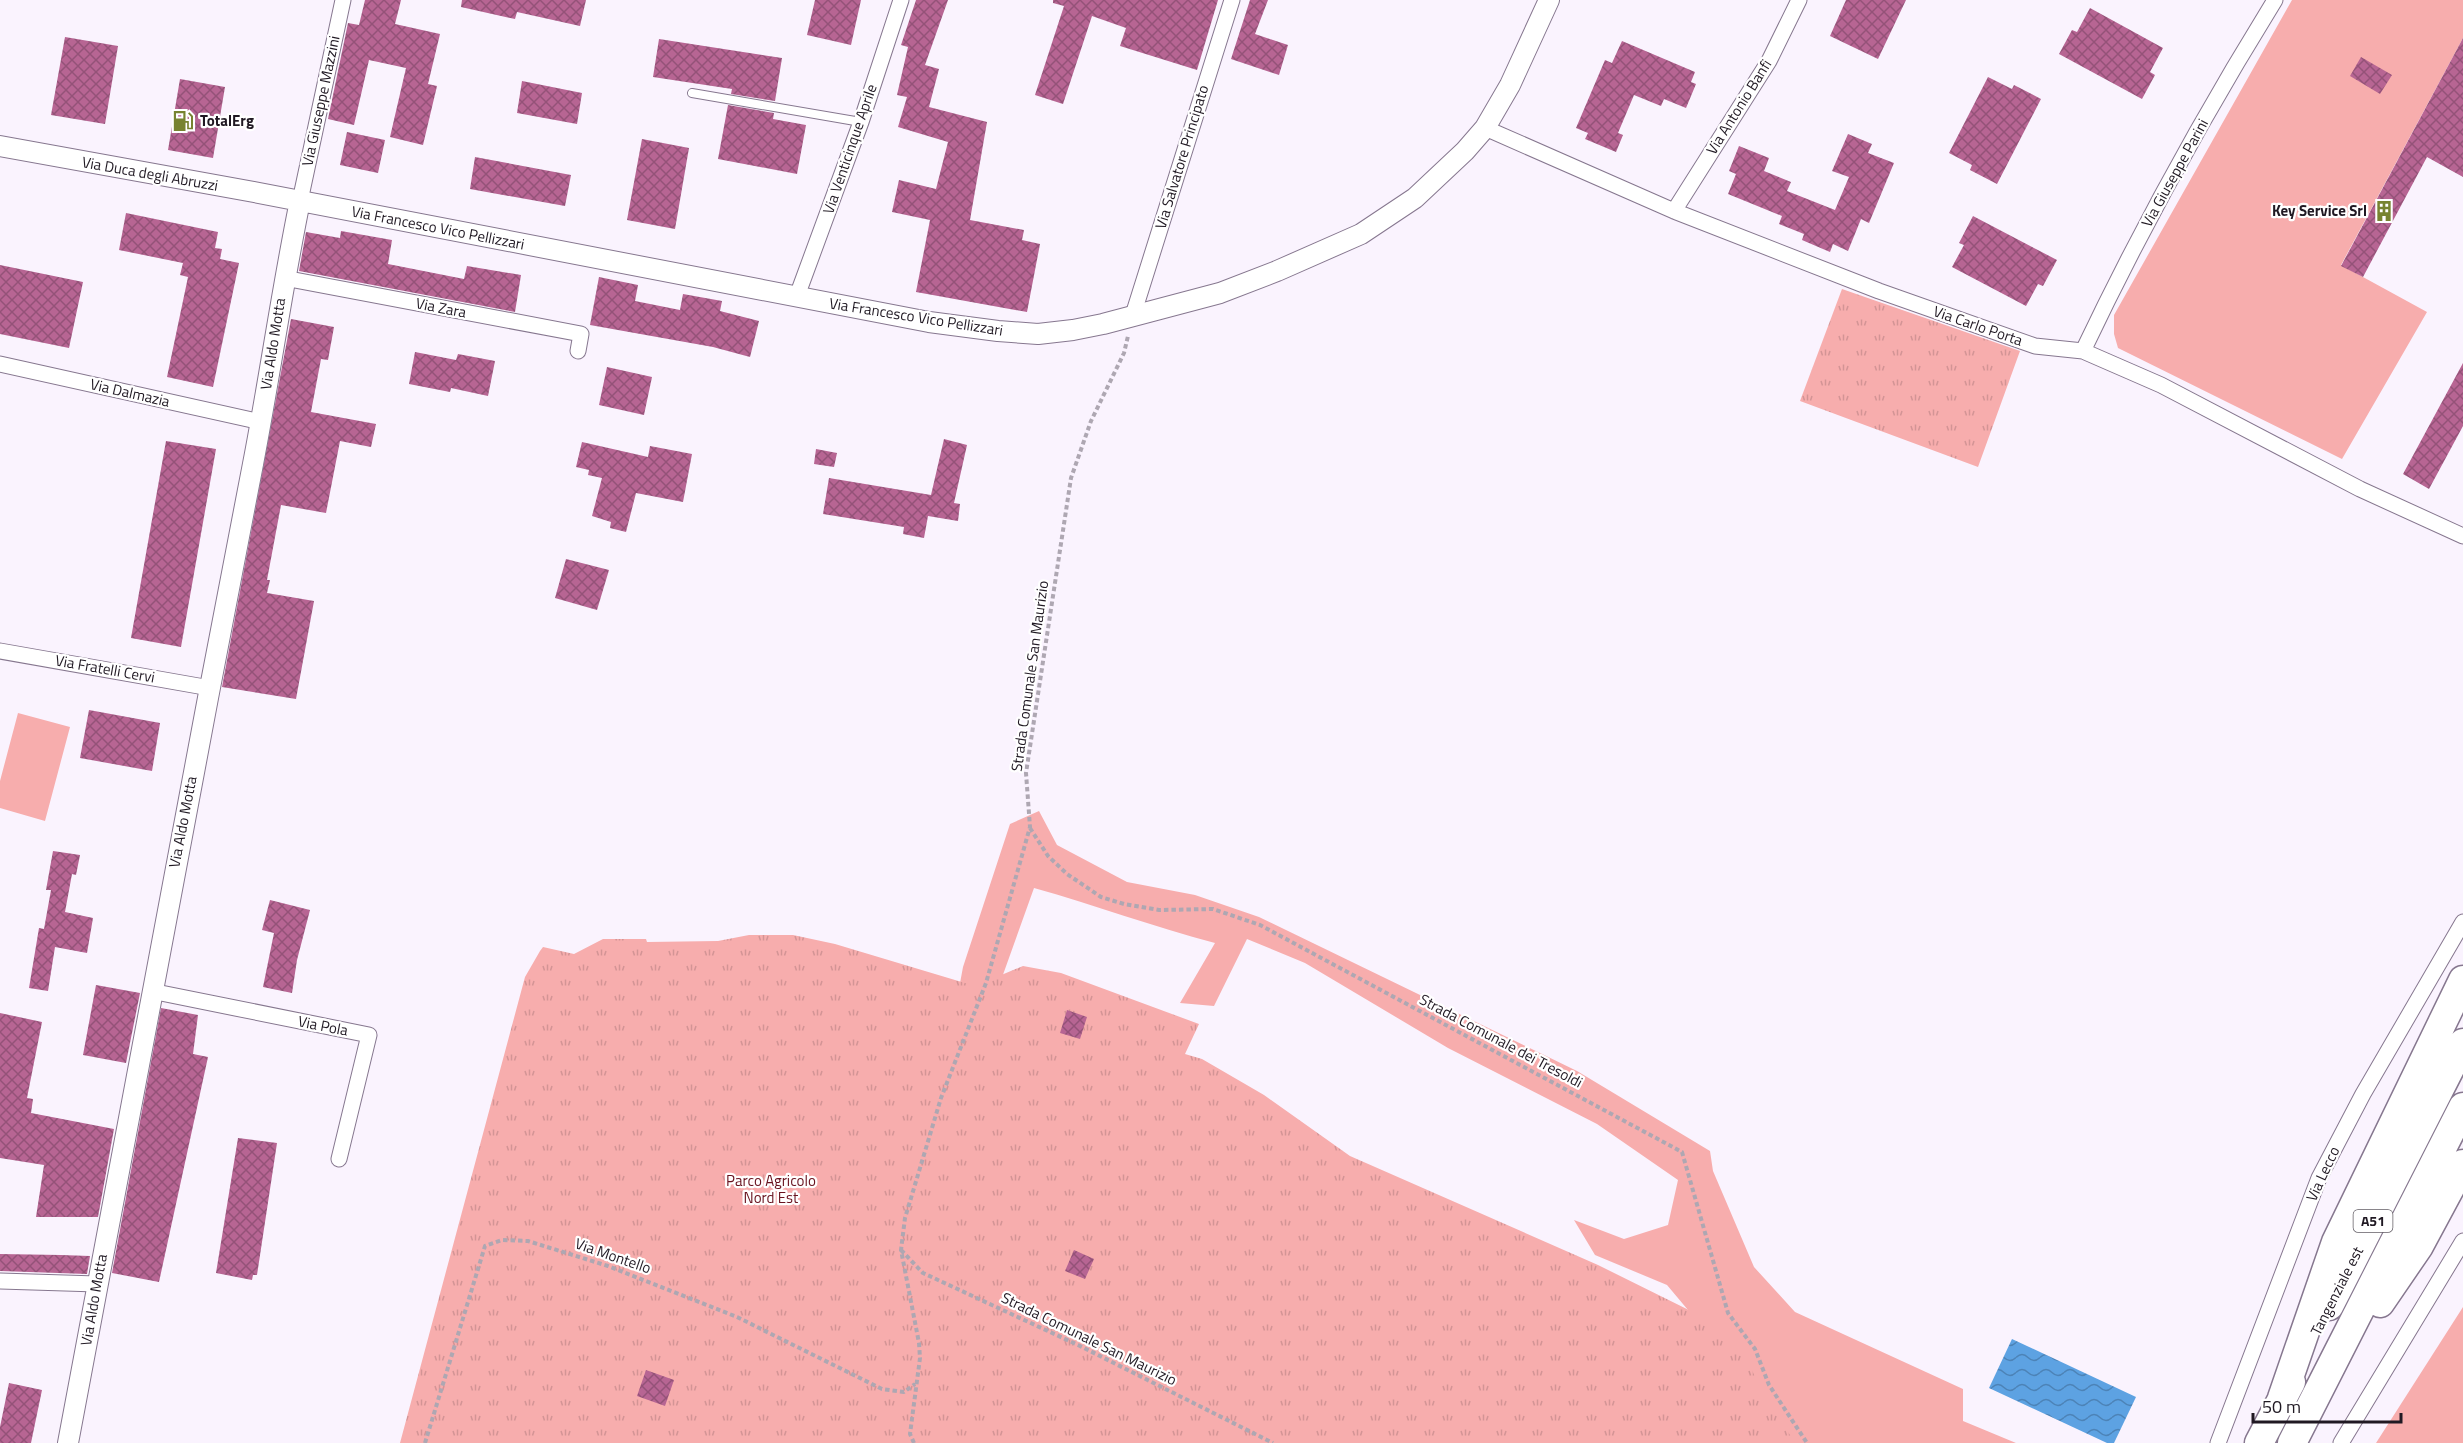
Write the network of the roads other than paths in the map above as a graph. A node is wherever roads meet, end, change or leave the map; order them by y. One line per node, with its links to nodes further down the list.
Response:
1 (343, 0): 11 (street, Via Giuseppe Mazzini)
2 (901, 0): 8 (street, Via Venticinque Aprile)
3 (1232, 0): 15 (street, Via Salvatore Principato)
4 (1549, 0): 9 (street, Via Francesco Vico Pellizzari)
5 (1799, 0): 12 (street, Via Antonio Banfi)
6 (2275, 0): 17 (street, Via Giuseppe Parini)
7 (692, 93): 8 (lane)
8 (861, 122): 14 (street, Via Venticinque Aprile)
9 (1485, 128): 12 (street, Via Carlo Porta); 15 (street, Via Francesco Vico Pellizzari)
10 (0, 146): 11 (street, Via Duca degli Abruzzi)
11 (300, 201): 13 (street, Via Aldo Motta); 14 (street, Via Francesco Vico Pellizzari)
12 (1674, 211): 17 (street, Via Carlo Porta)
13 (284, 278): 16 (street, Via Zara); 19 (street, Via Aldo Motta)
14 (797, 296): 15 (street, Via Francesco Vico Pellizzari)
15 (1133, 315)
16 (578, 351)
17 (2083, 351): 20 (street, Via Carlo Porta)
18 (0, 364): 19 (street, Via Dalmazia)
19 (261, 422): 22 (street, Via Aldo Motta)
20 (2463, 536)
21 (0, 651): 22 (street, Via Fratelli Cervi)
22 (210, 688): 25 (street, Via Aldo Motta)
23 (2463, 922): 36 (street, Via Lecco)
24 (2463, 980): 33 (highway)
25 (151, 991): 28 (street, Via Pola); 32 (street, Via Aldo Motta)
26 (2463, 1043): 33 (highway, Tangenziale est / A51)
27 (2463, 1107): 34 (highway, Tangenziale est / A51)
28 (339, 1159)
29 (2463, 1164): 34 (highway)
30 (2463, 1241): 39 (street)
31 (0, 1281): 32 (street)
32 (97, 1284): 35 (street, Via Aldo Motta)
33 (2282, 1398): 37 (highway, Tangenziale est / A51)
34 (2313, 1401): 38 (highway, Tangenziale est / A51)
35 (68, 1443)
36 (2218, 1443)
37 (2259, 1443)
38 (2292, 1443)
39 (2341, 1443)

